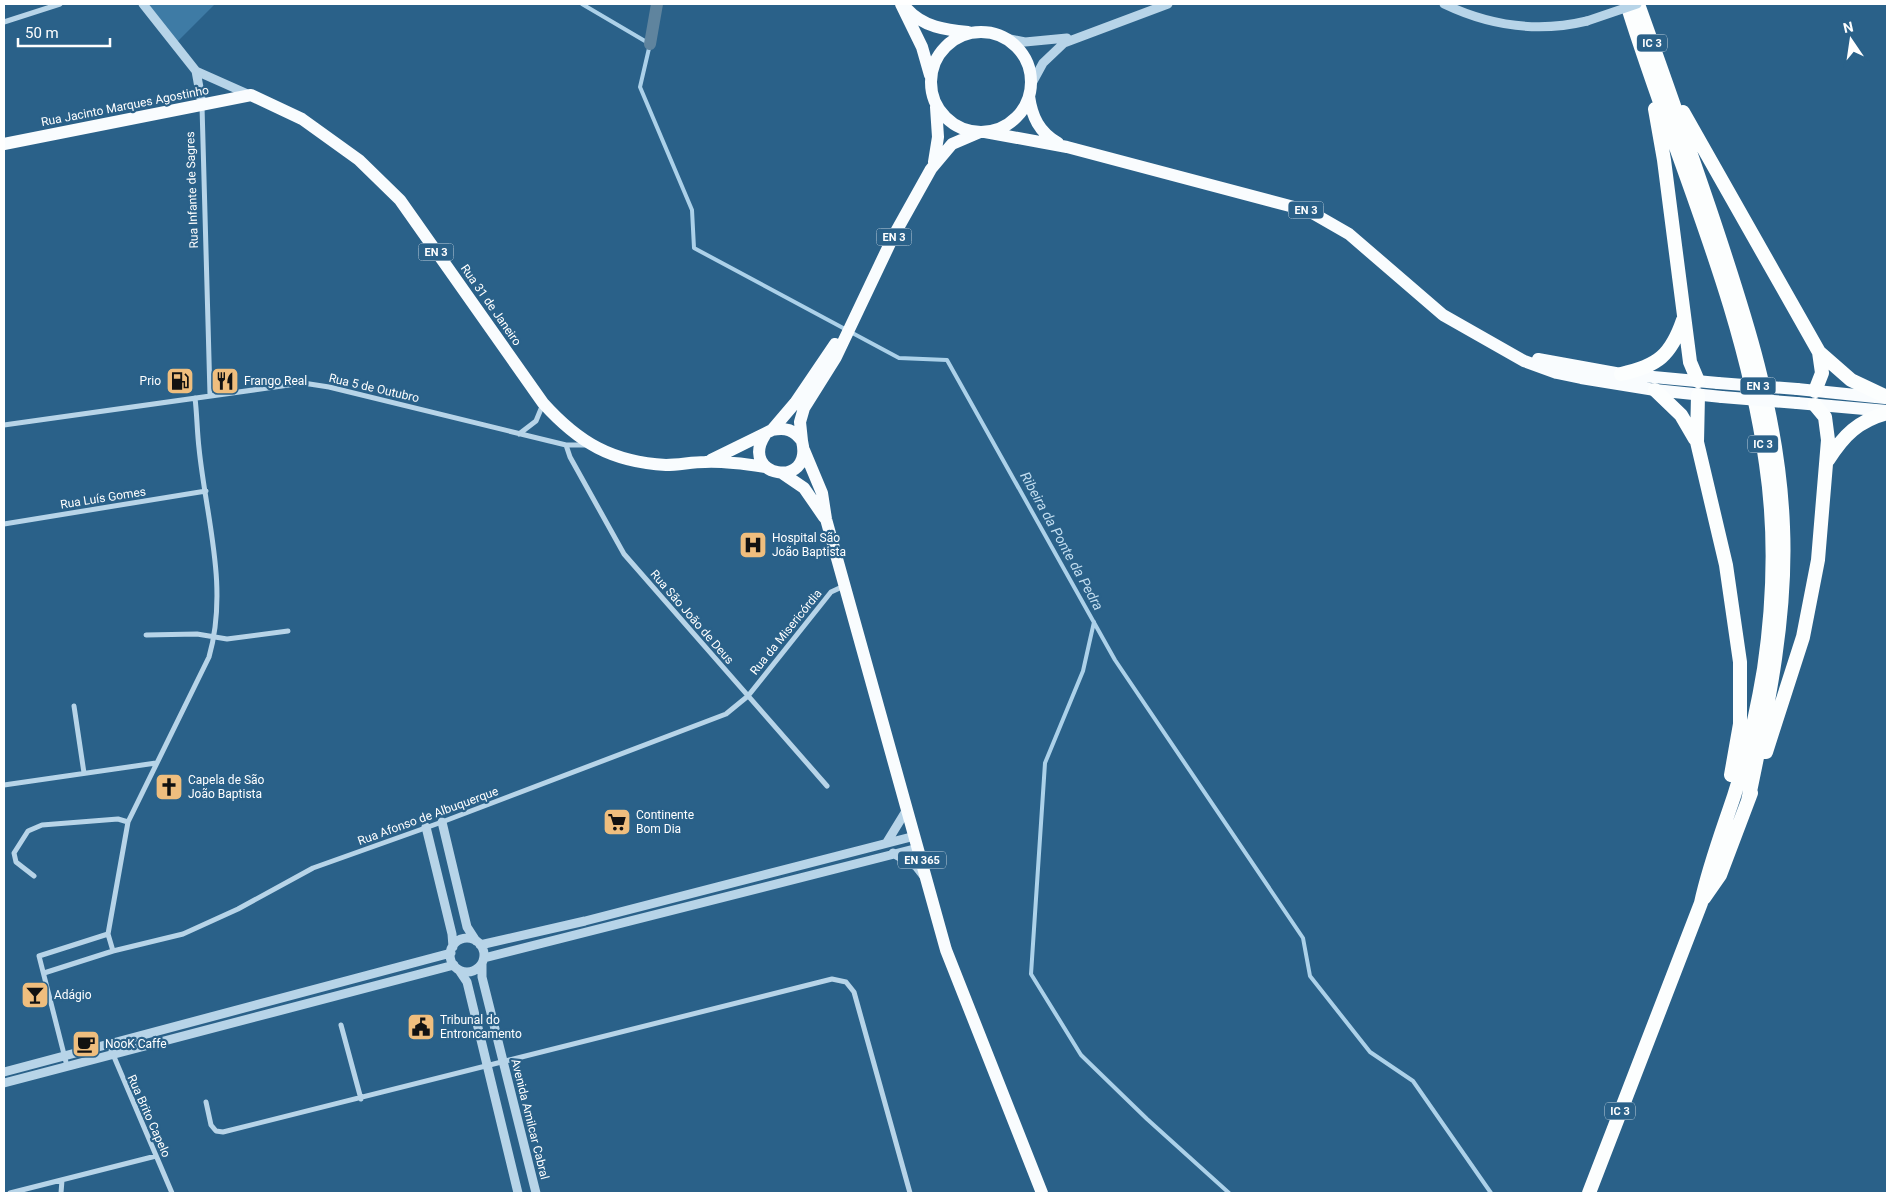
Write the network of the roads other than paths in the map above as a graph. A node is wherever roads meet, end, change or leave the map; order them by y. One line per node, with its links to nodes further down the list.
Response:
1 (60, 4): 8 (street)
2 (143, 4): 12 (street, Rua Infante de Sagres)
3 (902, 4): 9 (main road); 14 (main road)
4 (1168, 4): 10 (street)
5 (1444, 4): 7 (street, bridge)
6 (1627, 4): 13 (highway, IC 3)
7 (1638, 4): 15 (highway, IC 3)
8 (4, 22)
9 (971, 33): 11 (main road); 14 (main road)
10 (1084, 33): 11 (street); 16 (street)
11 (1005, 38): 16 (main road, EN 3)
12 (196, 71): 17 (street, Rua 31 de Janeiro); 19 (street, Rua Infante de Sagres)
13 (1648, 74): 24 (highway); 66 (highway, IC 3)
14 (930, 80): 18 (main road, EN 3)
15 (1666, 83): 26 (highway); 62 (highway, IC 3)
16 (1030, 91): 20 (main road, EN 3); 22 (main road, EN 3)
17 (251, 95): 19 (main road, Rua Jacinto Marques Agostinho); 36 (main road, Rua 31 de Janeiro / EN 3)
18 (935, 103): 20 (main road, EN 3); 23 (main road, EN 3)
19 (202, 104): 21 (main road, Rua Jacinto Marques Agostinho); 31 (street, Rua Infante de Sagres)
20 (983, 132): 22 (main road, EN 3); 23 (main road, EN 3)
21 (4, 144)
22 (1067, 147): 25 (main road, EN 3)
23 (931, 169): 27 (main road, EN 3)
24 (1684, 317): 28 (highway); 29 (highway)
25 (1507, 351): 28 (main road, EN 3); 30 (main road, EN 3)
26 (1819, 352): 34 (highway); 35 (highway)
27 (833, 354): 39 (main road, EN 3); 44 (main road, EN 3)
28 (1621, 374): 29 (main road, EN 3)
29 (1698, 381): 32 (main road); 34 (main road, EN 3, bridge)
30 (1655, 390): 32 (main road, EN 3); 41 (highway)
31 (210, 395): 33 (street, Rua 5 de Outubro); 40 (street, Rua 5 de Outubro)
32 (1698, 395): 34 (main road, EN 3, bridge); 41 (highway)
33 (196, 398): 38 (street, Rua 5 de Outubro); 49 (street)
34 (1815, 398): 35 (main road, EN 3); 37 (main road, EN 3); 45 (highway)
35 (1887, 398)
36 (544, 403): 40 (street); 42 (main road, Rua 31 de Janeiro / EN 3)
37 (1887, 412): 45 (highway)
38 (4, 425)
39 (768, 432): 44 (main road); 46 (main road, EN 3); 47 (main road)
40 (519, 434): 43 (street, Rua 5 de Outubro)
41 (1697, 442): 66 (highway)
42 (589, 444): 43 (street, Rua 5 de Outubro); 46 (main road, EN 3)
43 (566, 445): 56 (street, Rua São João de Deus)
44 (803, 445): 48 (main road); 50 (main road, EN 365)
45 (1828, 461): 62 (highway)
46 (707, 462): 47 (main road, EN 3)
47 (766, 467): 48 (main road, EN 3)
48 (782, 473): 50 (main road, EN 365)
49 (206, 491): 51 (street, Rua Luís Gomes); 55 (street)
50 (826, 518): 52 (main road, EN 365)
51 (4, 524)
52 (845, 586): 56 (street, Rua da Misericórdia); 63 (main road, EN 365)
53 (288, 630): 55 (street)
54 (146, 635): 55 (street)
55 (215, 636): 58 (street)
56 (748, 696): 61 (street, Rua São João de Deus); 65 (street, Rua Afonso de Albuquerque)
57 (74, 706): 59 (street)
58 (156, 763): 59 (street); 64 (street)
59 (84, 773): 60 (street)
60 (4, 784)
61 (827, 786)
62 (1748, 801): 73 (highway, IC 3)
63 (906, 811): 68 (street); 69 (main road, EN 365)
64 (128, 822): 71 (street); 74 (street)
65 (442, 822): 67 (street, Rua Afonso de Albuquerque); 75 (street)
66 (1723, 825): 73 (highway, IC 3)
67 (426, 827): 76 (street); 77 (street, Rua Afonso de Albuquerque)
68 (887, 842): 69 (street); 75 (street)
69 (917, 842): 70 (street); 72 (main road, EN 365)
70 (893, 853): 72 (street); 78 (street)
71 (34, 876)
72 (927, 880): 99 (main road, EN 365)
73 (1701, 903): 100 (highway, IC 3)
74 (108, 934): 77 (street); 80 (street)
75 (478, 943): 76 (street); 78 (street)
76 (452, 950): 79 (street); 82 (street)
77 (113, 951): 80 (street, Rua Afonso de Albuquerque)
78 (483, 961): 79 (street); 84 (street, Avenida Amilcar Cabral)
79 (456, 968): 82 (street); 86 (street)
80 (44, 973): 83 (street)
81 (341, 1025): 89 (street)
82 (110, 1050): 83 (street); 85 (street); 91 (street, Rua Brito Capelo)
83 (65, 1057): 85 (street); 87 (street)
84 (503, 1062): 86 (street); 97 (street, Avenida Amilcar Cabral); 98 (street)
85 (67, 1066): 88 (street)
86 (487, 1067): 89 (street); 96 (street)
87 (4, 1072)
88 (4, 1083)
89 (361, 1099): 90 (street)
90 (206, 1102)
91 (156, 1156): 92 (street); 95 (street, Rua Brito Capelo)
92 (62, 1180): 93 (street); 94 (street)
93 (10, 1193)
94 (61, 1193)
95 (172, 1193)
96 (518, 1193)
97 (536, 1193)
98 (910, 1193)
99 (1042, 1193)
100 (1589, 1193)

